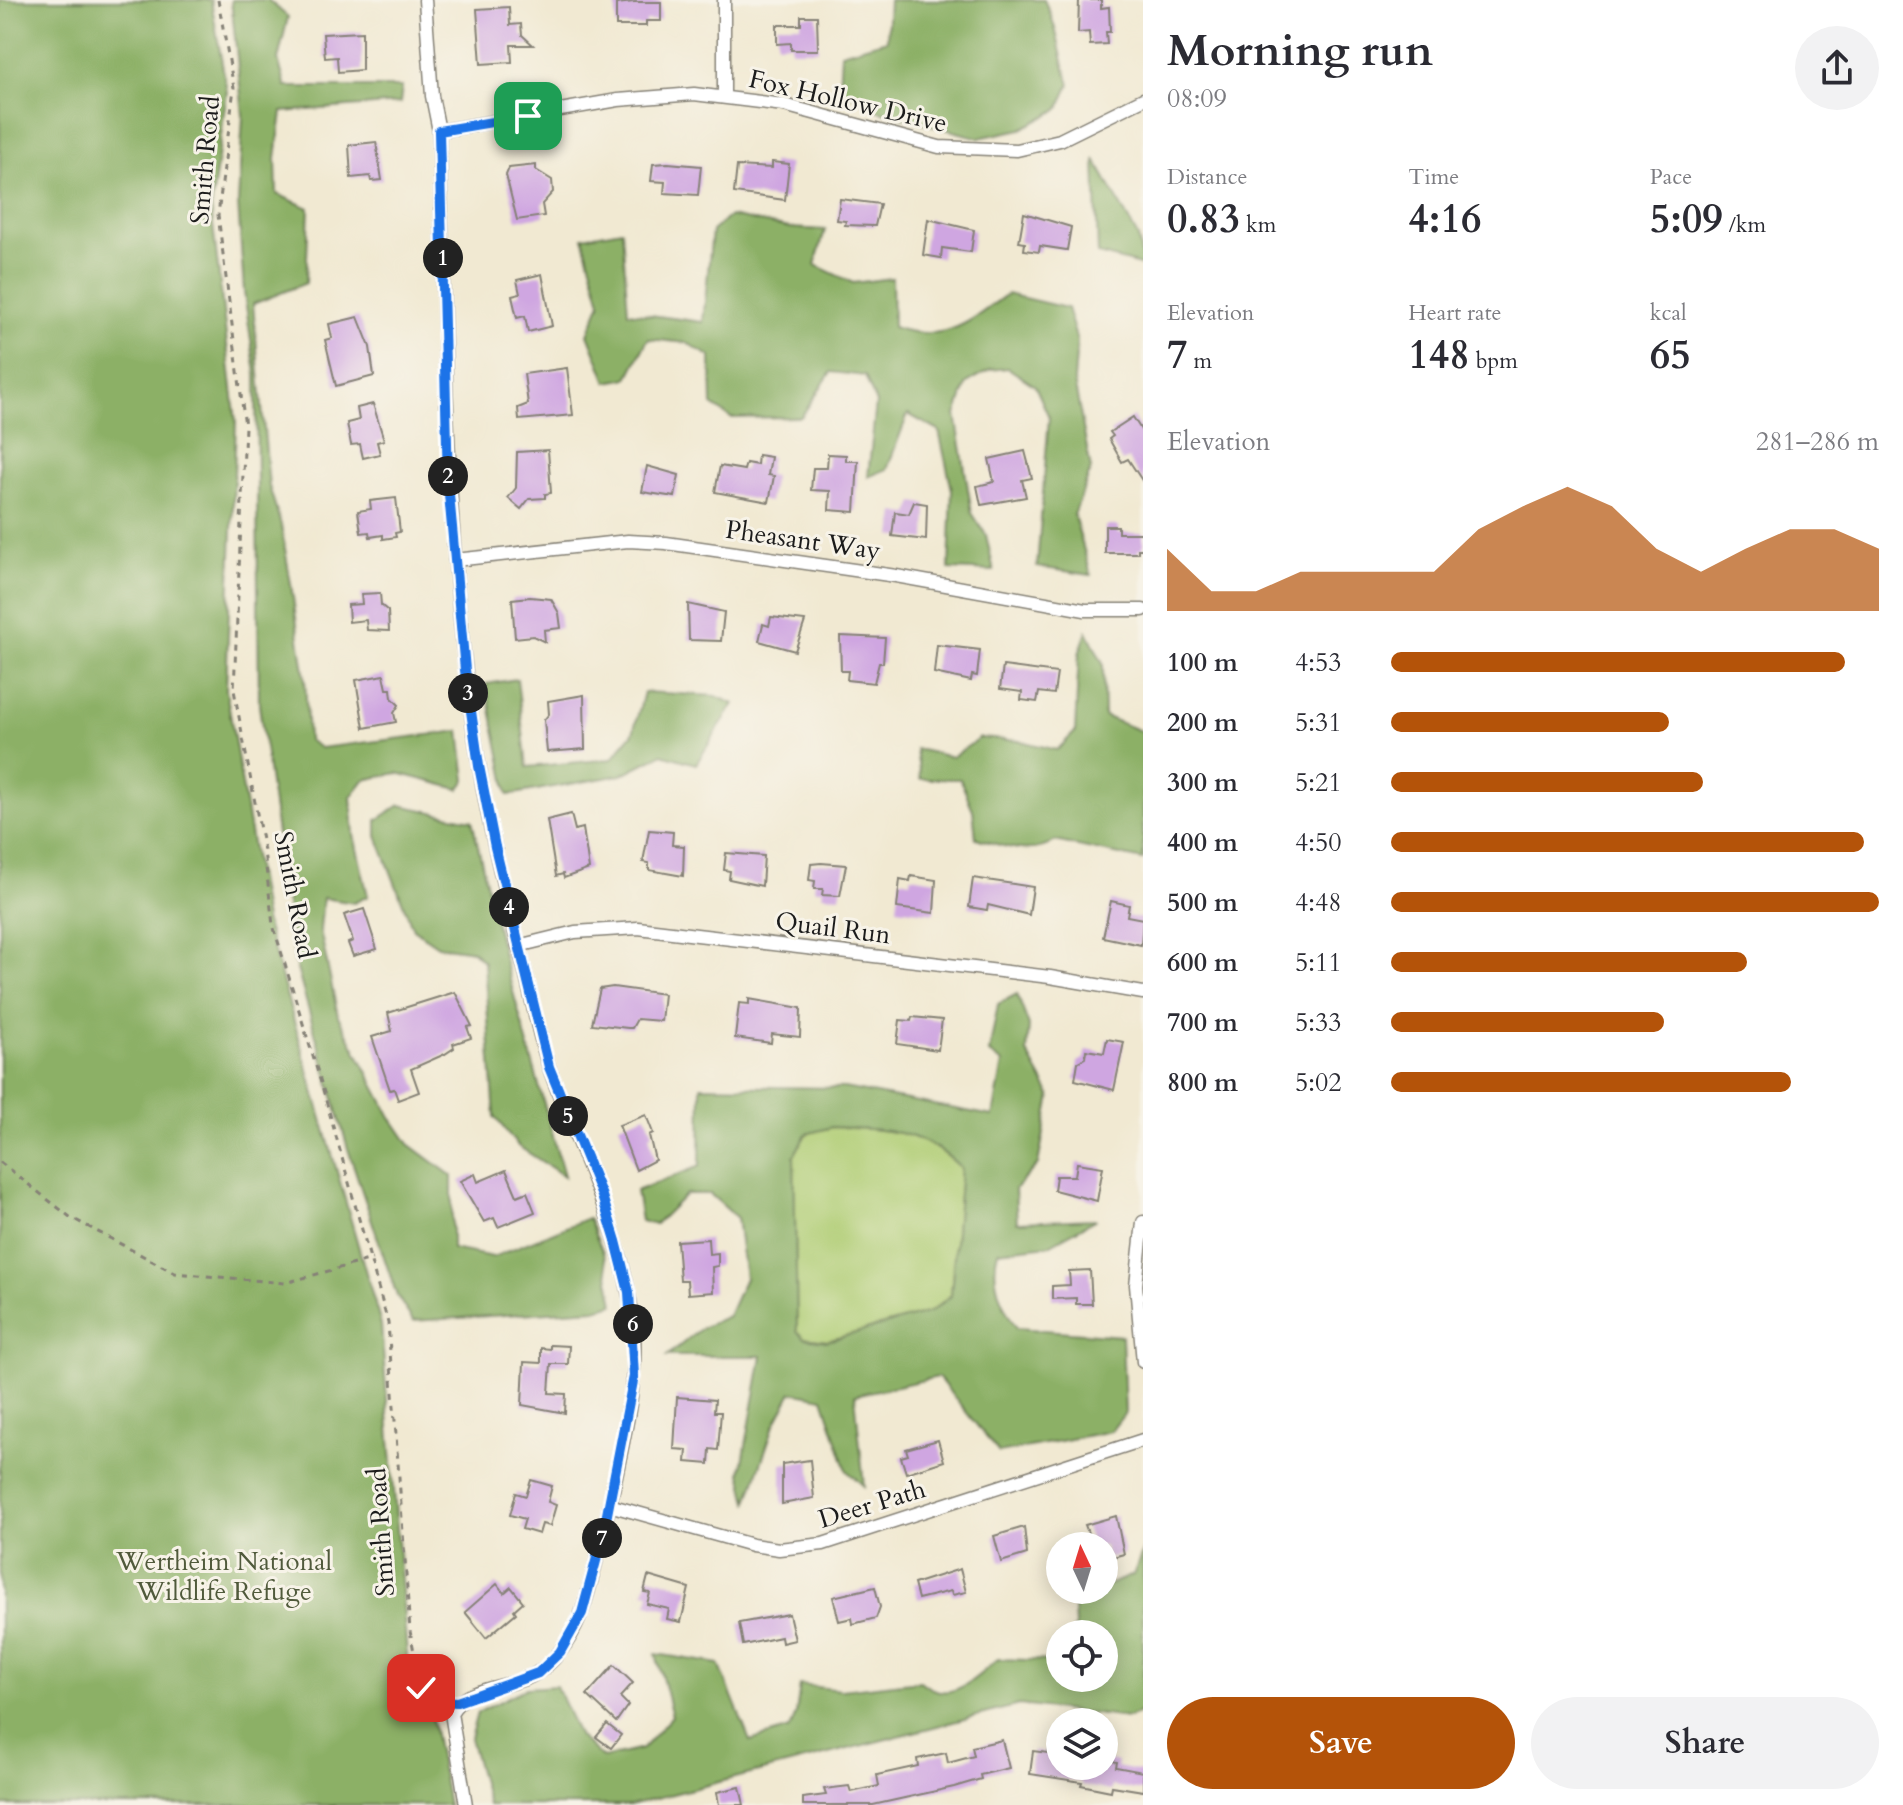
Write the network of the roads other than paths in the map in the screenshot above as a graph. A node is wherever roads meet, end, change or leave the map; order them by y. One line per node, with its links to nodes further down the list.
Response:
1 (425, 0): 5 (street)
2 (724, 0): 3 (street)
3 (724, 96): 4 (street, Fox Hollow Drive); 5 (street, Fox Hollow Drive)
4 (1143, 99)
5 (439, 131): 6 (street)
6 (455, 560): 7 (street, Pheasant Way); 8 (street)
7 (1143, 610)
8 (518, 946): 9 (street, Quail Run); 13 (street)
9 (1143, 993)
10 (1143, 1222): 11 (street)
11 (1143, 1362)
12 (1143, 1440): 13 (street, Deer Path)
13 (609, 1505): 14 (street)
14 (466, 1805)

